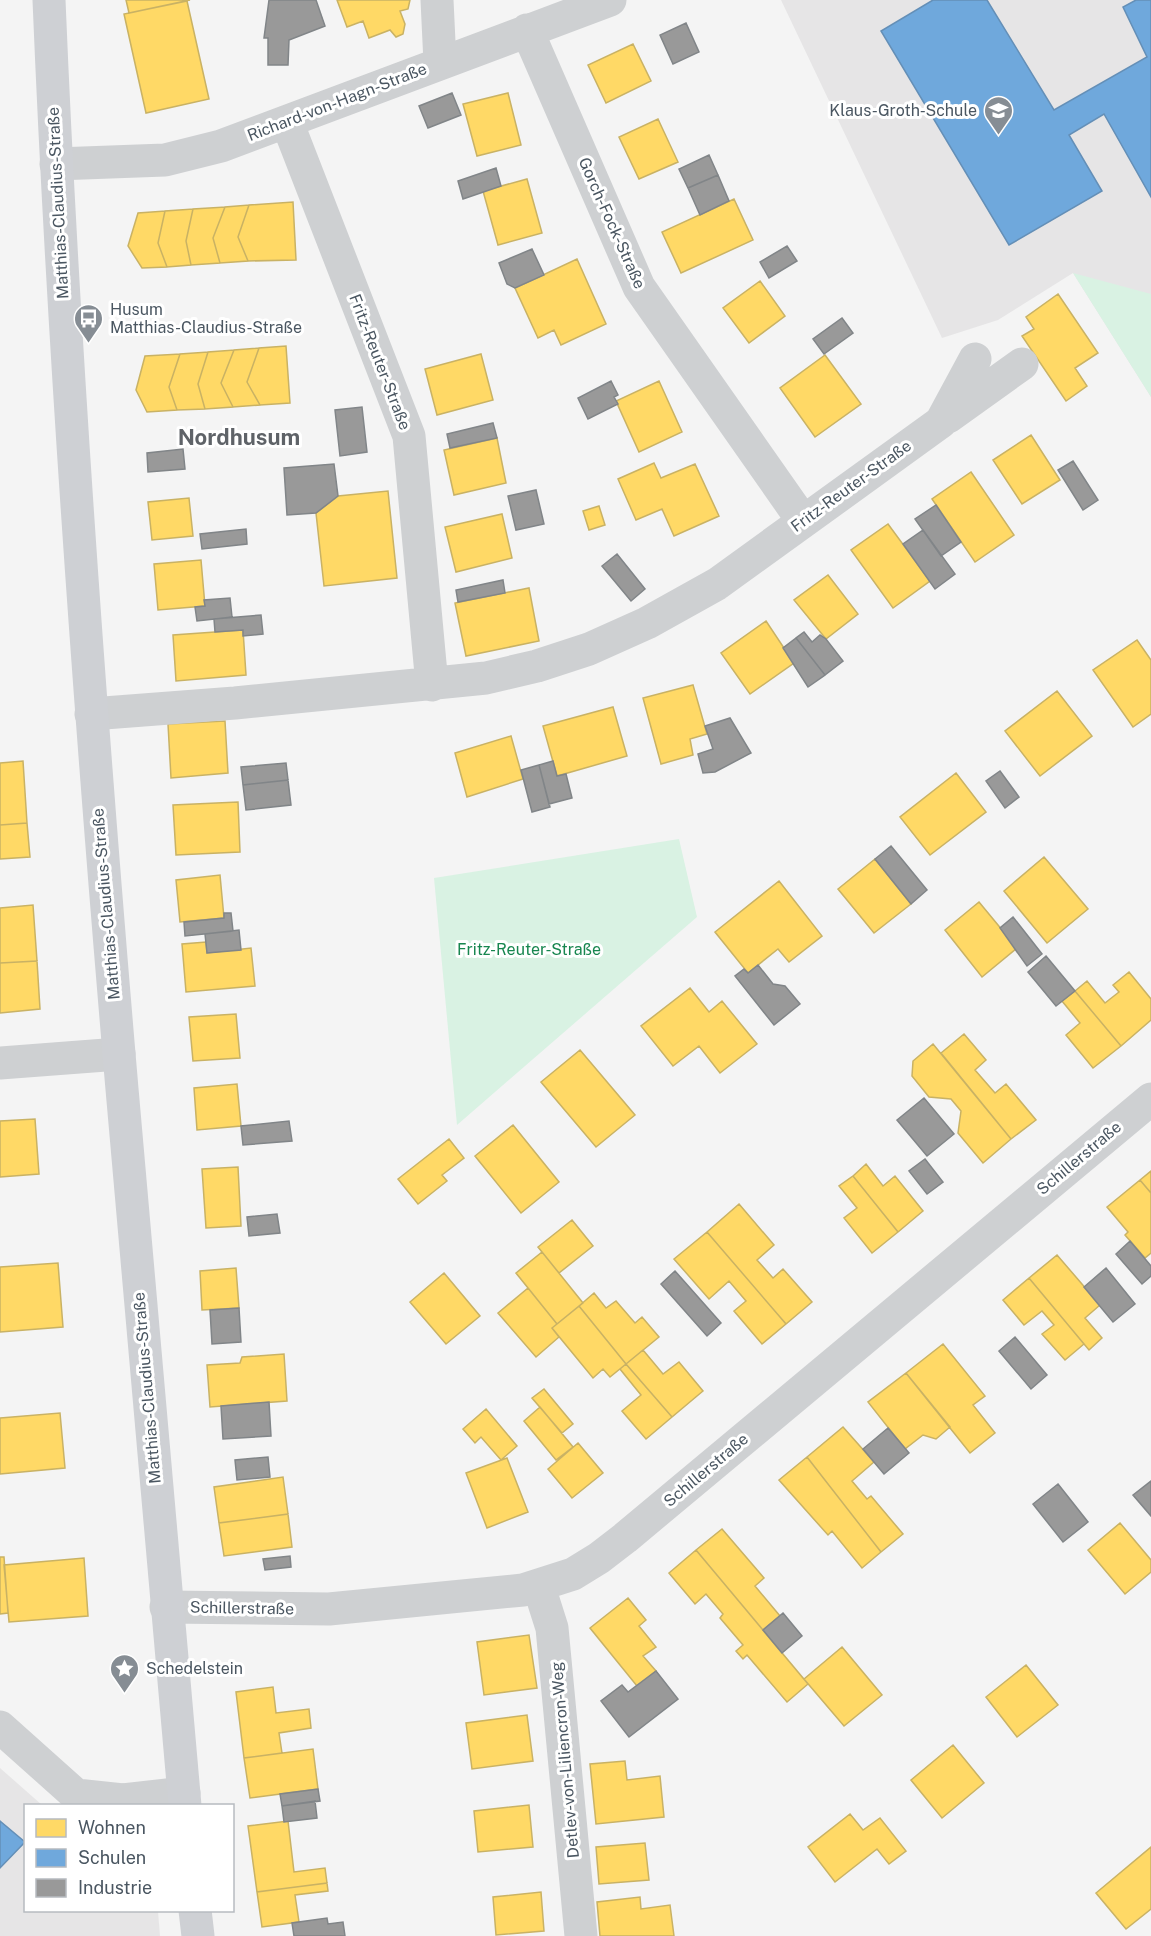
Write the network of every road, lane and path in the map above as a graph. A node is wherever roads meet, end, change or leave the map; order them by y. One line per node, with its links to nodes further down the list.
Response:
1 (49, 0): 7 (street, Matthias-Claudius-Straße)
2 (437, 0): 5 (street)
3 (610, 0): 4 (street, Richard-von-Hagn-Straße)
4 (527, 30): 5 (street, Richard-von-Hagn-Straße); 11 (street, Gorch-Fock-Straße)
5 (440, 63): 6 (street, Richard-von-Hagn-Straße)
6 (287, 122): 7 (street, Richard-von-Hagn-Straße); 12 (street, Fritz-Reuter-Straße)
7 (56, 164): 13 (street, Matthias-Claudius-Straße)
8 (975, 359): 10 (street, Fritz-Reuter-Straße)
9 (1022, 364): 10 (street, Fritz-Reuter-Straße)
10 (941, 422): 11 (street, Fritz-Reuter-Straße)
11 (803, 521): 12 (street, Fritz-Reuter-Straße)
12 (432, 685): 13 (street, Fritz-Reuter-Straße)
13 (91, 714): 14 (street, Matthias-Claudius-Straße)
14 (119, 1054): 15 (street); 18 (street, Matthias-Claudius-Straße)
15 (0, 1063)
16 (1151, 1099): 17 (street, Schillerstraße)
17 (540, 1587): 18 (street, Schillerstraße); 23 (street, Detlev-von-Liliencron-Weg)
18 (166, 1607): 20 (street, Matthias-Claudius-Straße)
19 (0, 1727): 20 (street)
20 (184, 1799)
21 (195, 1912): 22 (street)
22 (198, 1936)
23 (581, 1936)

